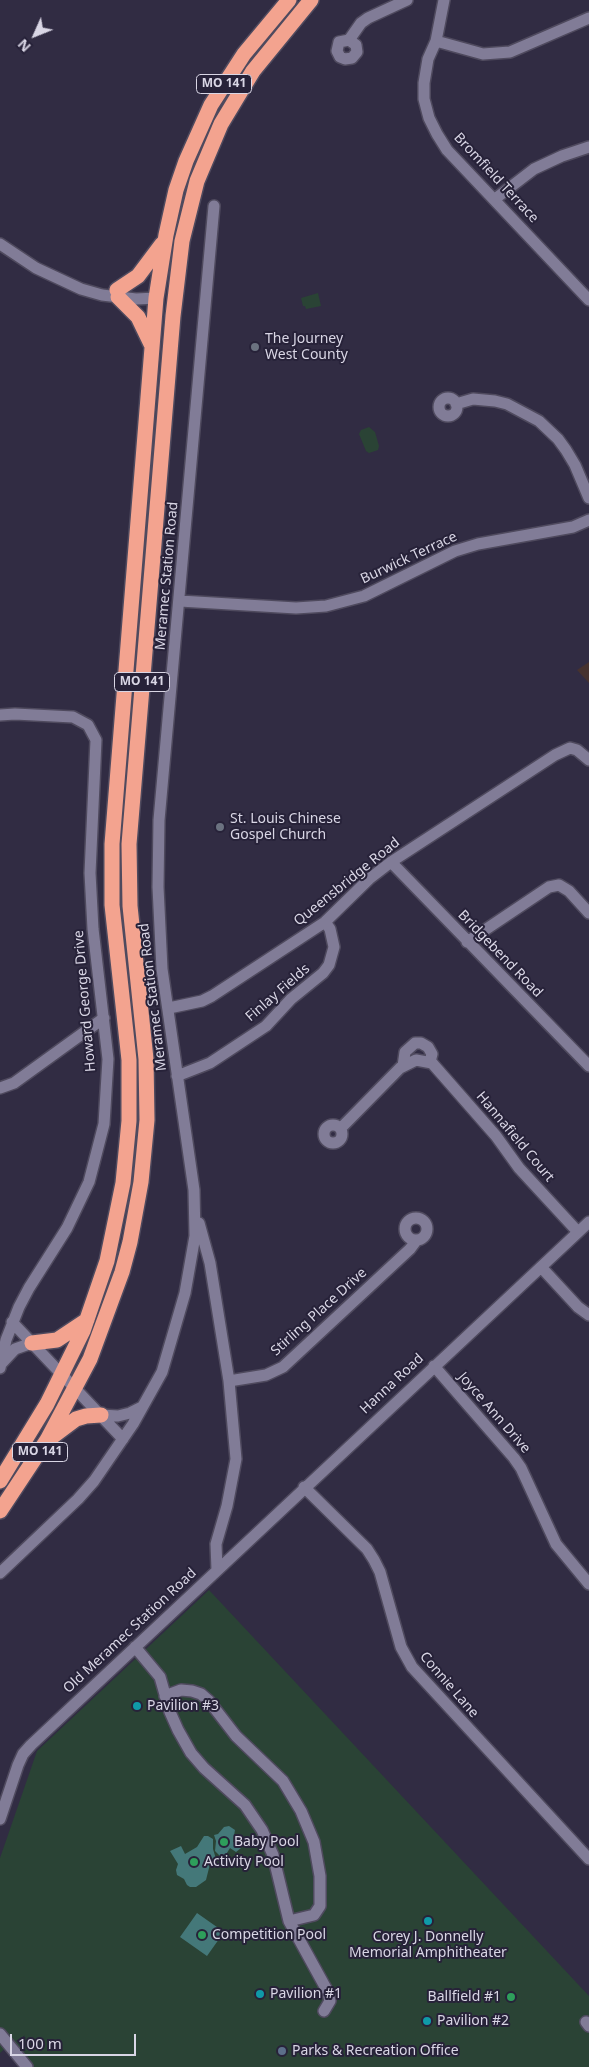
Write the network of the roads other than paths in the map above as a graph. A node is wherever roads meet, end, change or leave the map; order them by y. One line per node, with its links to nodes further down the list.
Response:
1 (289, 0): 11 (highway, MO 141)
2 (312, 0): 16 (highway, MO 141)
3 (407, 0): 6 (street)
4 (444, 0): 7 (street, Bromfield Terrace)
5 (589, 18): 7 (street)
6 (349, 40)
7 (436, 41): 9 (street, Bromfield Terrace)
8 (589, 147): 9 (street)
9 (495, 199): 13 (street, Bromfield Terrace)
10 (214, 206): 22 (street, Meramec Station Road)
11 (164, 241): 14 (highway); 15 (highway, MO 141)
12 (0, 244): 14 (street)
13 (584, 286): 17 (street, Bromfield Terrace)
14 (118, 293): 15 (street); 18 (highway)
15 (156, 298): 16 (street); 18 (highway, MO 141)
16 (175, 300): 50 (highway, MO 141)
17 (589, 300)
18 (153, 350): 43 (highway, MO 141)
19 (456, 404): 20 (street)
20 (589, 498)
21 (589, 520): 22 (street, Burwick Terrace)
22 (180, 601): 29 (street, Meramec Station Road)
23 (0, 715): 30 (street, Howard George Drive)
24 (589, 760): 25 (street, Queensbridge Road)
25 (391, 862): 27 (street, Queensbridge Road); 28 (street, Bridgebend Road)
26 (589, 913): 28 (street)
27 (325, 922): 29 (street, Queensbridge Road); 34 (street, Finlay Fields)
28 (467, 942): 33 (street, Bridgebend Road)
29 (169, 1008): 34 (street, Meramec Station Road)
30 (104, 1018): 35 (street); 44 (street, Howard George Drive)
31 (430, 1062): 32 (street); 32 (street, Hannafield Court); 39 (street, Hannafield Court)
32 (403, 1066): 36 (street, Hannafield Court)
33 (589, 1066)
34 (177, 1076): 37 (street, Meramec Station Road)
35 (0, 1088)
36 (341, 1128)
37 (195, 1210): 49 (street, Old Meramec Station Road); 51 (street, Meramec Station Road)
38 (589, 1222): 39 (street, Hanna Road)
39 (578, 1232): 41 (street, Hanna Road)
40 (416, 1241): 49 (street, Stirling Place Drive)
41 (541, 1267): 42 (street); 47 (street, Hanna Road)
42 (589, 1314)
43 (87, 1320): 45 (highway); 48 (highway, MO 141)
44 (12, 1322): 45 (street); 46 (street, Howard George Drive)
45 (32, 1343): 46 (street); 48 (street)
46 (0, 1366)
47 (434, 1366): 56 (street, Hanna Road); 60 (street, Joyce Ann Drive)
48 (63, 1376): 50 (street); 55 (highway, MO 141)
49 (229, 1381): 58 (street, Old Meramec Station Road)
50 (76, 1389): 52 (street); 54 (highway, MO 141)
51 (143, 1406): 52 (street); 53 (street, Meramec Station Road)
52 (101, 1416): 53 (street); 54 (highway)
53 (123, 1439): 59 (street, Meramec Station Road)
54 (47, 1440): 57 (highway, MO 141)
55 (0, 1481)
56 (304, 1487): 58 (street, Hanna Road); 64 (street, Connie Lane)
57 (0, 1511)
58 (217, 1570): 61 (street, Old Meramec Station Road)
59 (0, 1573)
60 (589, 1584)
61 (135, 1647): 62 (street); 63 (street, Old Meramec Station Road)
62 (165, 1696): 65 (street); 65 (street)
63 (0, 1820)
64 (589, 1859)
65 (290, 1921): 66 (street)
66 (324, 2011)
67 (0, 2034): 68 (street)
68 (27, 2067)

